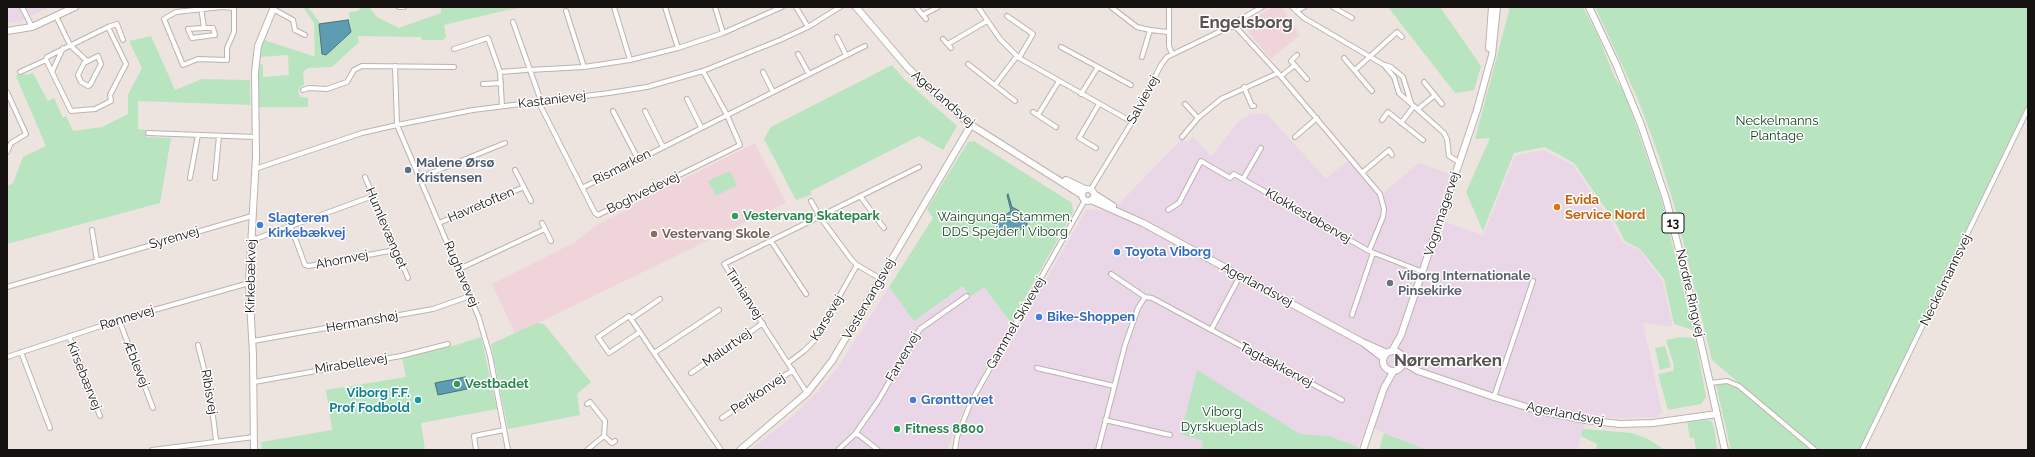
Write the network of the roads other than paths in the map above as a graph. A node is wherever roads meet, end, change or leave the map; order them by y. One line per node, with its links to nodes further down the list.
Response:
1 (22, 7): 34 (street)
2 (75, 7): 28 (street)
3 (399, 7): 4 (street)
4 (404, 7)
5 (614, 7): 62 (street)
6 (665, 7): 51 (street)
7 (715, 7): 41 (street)
8 (782, 7): 41 (street)
9 (796, 7): 36 (street)
10 (840, 7): 36 (street, Kastanievej)
11 (856, 7): 116 (street, Agerlandsvej)
12 (916, 7): 13 (street)
13 (938, 7)
14 (978, 7): 31 (street)
15 (1111, 7): 38 (street)
16 (1168, 7): 40 (street)
17 (1262, 7): 33 (street)
18 (1292, 7): 27 (street)
19 (1304, 7): 27 (street)
20 (1333, 7): 30 (street)
21 (1492, 7): 92 (street, Vognmagervej)
22 (1497, 7): 92 (street, Vognmagervej)
23 (1589, 7): 207 (street, Nordre Ringvej / 13)
24 (201, 8): 24 (street); 37 (street)
25 (274, 8): 42 (street, Kirkebækvej); 122 (street, Kirkebækvej)
26 (566, 11): 69 (street)
27 (1296, 11): 57 (street)
28 (56, 16): 34 (street); 47 (street)
29 (1008, 16): 58 (street)
30 (1352, 18)
31 (987, 21): 46 (street); 58 (street)
32 (513, 22): 71 (street, Boghvedevej)
33 (1235, 26): 54 (street); 79 (street)
34 (32, 27): 39 (street)
35 (108, 27): 45 (street); 47 (street); 75 (street)
36 (808, 27): 73 (street, Kastanievej)
37 (204, 28): 37 (street)
38 (1150, 30): 40 (street); 59 (street)
39 (7, 31)
40 (1168, 32): 54 (street)
41 (723, 33): 51 (street)
42 (305, 35)
43 (837, 37): 55 (street)
44 (1402, 37): 57 (street)
45 (123, 40)
46 (943, 40)
47 (70, 45): 50 (street); 63 (street)
48 (865, 46): 55 (street, Rismarken)
49 (1061, 47): 70 (street)
50 (63, 48): 61 (street); 75 (street)
51 (678, 48): 62 (street)
52 (454, 49): 76 (street)
53 (798, 54): 78 (street)
54 (1172, 54): 113 (street, Salvievej)
55 (846, 55): 78 (street, Rismarken)
56 (1297, 55): 65 (street)
57 (1370, 56): 66 (street); 72 (street)
58 (1018, 57): 81 (street); 85 (street)
59 (1142, 57)
60 (1344, 58): 72 (street)
61 (46, 60): 74 (street); 75 (street)
62 (630, 60): 69 (street)
63 (87, 61): 63 (street)
64 (968, 64): 85 (street)
65 (1295, 65): 79 (street); 80 (street)
66 (1384, 65): 103 (street); 103 (street)
67 (395, 66): 68 (street); 88 (street); 115 (street)
68 (454, 67)
69 (584, 67): 71 (street)
70 (1098, 67): 86 (street); 93 (street)
71 (528, 70): 76 (street); 96 (street, Boghvedevej)
72 (1355, 70): 89 (street)
73 (703, 71): 96 (street, Kastanievej); 108 (street)
74 (20, 72)
75 (52, 72)
76 (500, 72): 83 (street)
77 (763, 72): 91 (street)
78 (809, 74): 91 (street, Rismarken)
79 (1280, 74): 87 (street); 111 (street)
80 (1307, 79)
81 (1059, 81): 93 (street); 109 (street)
82 (1424, 82): 94 (street)
83 (501, 83): 84 (street); 101 (street)
84 (483, 84)
85 (995, 85): 97 (street)
86 (1131, 85)
87 (1244, 87): 102 (street); 110 (street)
88 (303, 90)
89 (1372, 90)
90 (7, 92): 130 (street)
91 (773, 92): 108 (street, Rismarken)
92 (1482, 93): 133 (street, Vognmagervej)
93 (1081, 94): 98 (street)
94 (1435, 95): 100 (street); 103 (street)
95 (687, 99): 118 (street)
96 (540, 101): 101 (street, Kastanievej); 144 (street, Boghvedevej)
97 (1015, 101)
98 (1099, 104): 113 (street); 128 (street)
99 (1185, 104): 110 (street)
100 (1442, 104)
101 (502, 106): 115 (street, Kastanievej)
102 (1254, 106)
103 (1414, 106): 114 (street); 133 (street)
104 (2028, 109): 241 (street, Neckelmannsvej)
105 (614, 110): 132 (street)
106 (645, 110): 127 (street, Rismarken)
107 (1033, 112): 109 (street)
108 (727, 115): 118 (street, Rismarken); 144 (street, Boghvedevej)
109 (1038, 115): 117 (street)
110 (1198, 118): 123 (street)
111 (1317, 118): 124 (street); 137 (street)
112 (1382, 120): 114 (street)
113 (1132, 122): 145 (street, Salvievej)
114 (1401, 123): 125 (street)
115 (396, 125): 135 (street, Kastanievej); 141 (street, Rughavevej)
116 (972, 125): 145 (street, Agerlandsvej); 171 (street, Vestervangsvej)
117 (1056, 127)
118 (701, 128): 127 (street, Rismarken)
119 (148, 133): 120 (street)
120 (198, 135): 121 (street); 139 (street)
121 (219, 136): 122 (street); 140 (street)
122 (255, 137): 135 (street, Kirkebækvej)
123 (1182, 137)
124 (1295, 137)
125 (1423, 140)
126 (505, 143): 141 (street)
127 (663, 147): 132 (street, Rismarken)
128 (1096, 148)
129 (1261, 148): 142 (street)
130 (7, 152)
131 (1392, 155): 137 (street)
132 (638, 159): 144 (street, Rismarken)
133 (1460, 162): 167 (street, Vognmagervej)
134 (920, 167): 147 (street, Timianvej)
135 (255, 168): 151 (street, Kirkebækvej)
136 (515, 170): 143 (street, Havretoften)
137 (1363, 172): 163 (street)
138 (365, 177): 146 (street, Humlevænget)
139 (190, 178)
140 (215, 178)
141 (419, 178): 153 (street, Rughavevej)
142 (1243, 179): 150 (street, Klokkestøbervej); 163 (street, Klokkestøbervej)
143 (524, 187): 149 (street, Havretoften); 153 (street, Havretoften)
144 (582, 188)
145 (1088, 195): 169 (street, Agerlandsvej); 236 (street, Gammel Skivevej)
146 (373, 196): 155 (street); 162 (street, Humlevænget)
147 (860, 196): 152 (street, Timianvej); 156 (street)
148 (811, 200): 152 (street)
149 (531, 201)
150 (1168, 210)
151 (252, 216): 159 (street, Kirkebækvej); 164 (street, Syrenvej)
152 (820, 217): 161 (street, Timianvej); 165 (street)
153 (439, 223): 166 (street, Rughavevej)
154 (542, 223): 157 (street)
155 (291, 227): 159 (street); 162 (street, Ahornvej)
156 (884, 228)
157 (545, 229): 160 (street); 166 (street)
158 (92, 230): 164 (street)
159 (251, 239): 173 (street, Kirkebækvej)
160 (552, 241)
161 (771, 241): 175 (street); 184 (street, Timianvej)
162 (395, 250): 170 (street, Humlevænget)
163 (1371, 252): 167 (street, Klokkestøbervej); 181 (street)
164 (97, 261): 174 (street, Syrenvej)
165 (857, 265): 171 (street); 198 (street, Karsevej)
166 (459, 269): 176 (street, Rughavevej)
167 (1423, 273): 187 (street, Vognmagervej)
168 (1111, 274): 178 (street, Tagtækkervej)
169 (1240, 276): 185 (street); 194 (street, Agerlandsvej)
170 (408, 278)
171 (881, 278): 210 (street, Vestervangsvej)
172 (1533, 281): 211 (street)
173 (249, 283): 183 (street, Rønnevej); 189 (street, Kirkebækvej)
174 (7, 287)
175 (806, 294)
176 (470, 296): 189 (street, Hermanshøj); 220 (street, Rughavevej)
177 (967, 296): 221 (street, Farvervej)
178 (1145, 297): 185 (street, Tagtækkervej); 208 (street)
179 (660, 299): 182 (street)
180 (719, 310): 193 (street)
181 (1352, 315)
182 (631, 319): 186 (street); 186 (street)
183 (119, 320): 188 (street, Rønnevej); 214 (street, Æblevej)
184 (763, 323): 198 (street, Timianvej); 205 (street, Malurtvej)
185 (1211, 330): 212 (street, Tagtækkervej)
186 (640, 332): 193 (street)
187 (1401, 335): 194 (street, Vognmagervej); 195 (street, Vognmagervej)
188 (69, 336): 192 (street, Rønnevej); 216 (street, Kirsebærvej)
189 (252, 341): 206 (street, Kirkebækvej)
190 (448, 344): 206 (street, Mirabellevej)
191 (198, 345): 225 (street, Ribisvej)
192 (21, 352): 196 (street, Rønnevej); 219 (street)
193 (654, 353): 232 (street)
194 (1387, 354): 195 (street); 202 (street)
195 (1400, 354): 197 (street)
196 (7, 357)
197 (1403, 362): 200 (street); 203 (street, Agerlandsvej)
198 (788, 363): 201 (street, Timianvej)
199 (1037, 368): 208 (street)
200 (1401, 368): 203 (street, Agerlandsvej); 204 (street)
201 (793, 370): 210 (street, Timianvej); 217 (street, Perikonvej)
202 (1386, 370): 204 (street); 209 (street)
203 (1418, 371): 211 (street, Agerlandsvej)
204 (1393, 372): 209 (street)
205 (691, 373)
206 (254, 382): 223 (street, Kirkebækvej)
207 (1710, 383): 215 (street, Nordre Ringvej / 13); 240 (street)
208 (1114, 386): 218 (street)
209 (1384, 388): 238 (street)
210 (807, 393): 233 (street, Vestervangsvej)
211 (1494, 397): 215 (street, Agerlandsvej)
212 (1342, 400)
213 (587, 404): 224 (street)
214 (153, 408)
215 (1717, 414): 239 (street, Nordre Ringvej / 13)
216 (100, 416)
217 (722, 418)
218 (1105, 420): 222 (street); 237 (street)
219 (50, 428)
220 (504, 430): 229 (street); 230 (street, Rughavevej)
221 (855, 434): 234 (street, Farvervej); 235 (street)
222 (1170, 435)
223 (254, 436): 225 (street); 228 (street, Kirkebækvej)
224 (604, 436): 226 (street); 231 (street)
225 (216, 440): 227 (street)
226 (615, 441)
227 (152, 450)
228 (254, 450)
229 (476, 450)
230 (508, 450)
231 (587, 450)
232 (721, 450)
233 (740, 450)
234 (838, 450)
235 (878, 450)
236 (954, 450)
237 (1098, 450)
238 (1363, 450)
239 (1724, 450)
240 (1815, 450)
241 (1862, 450)

